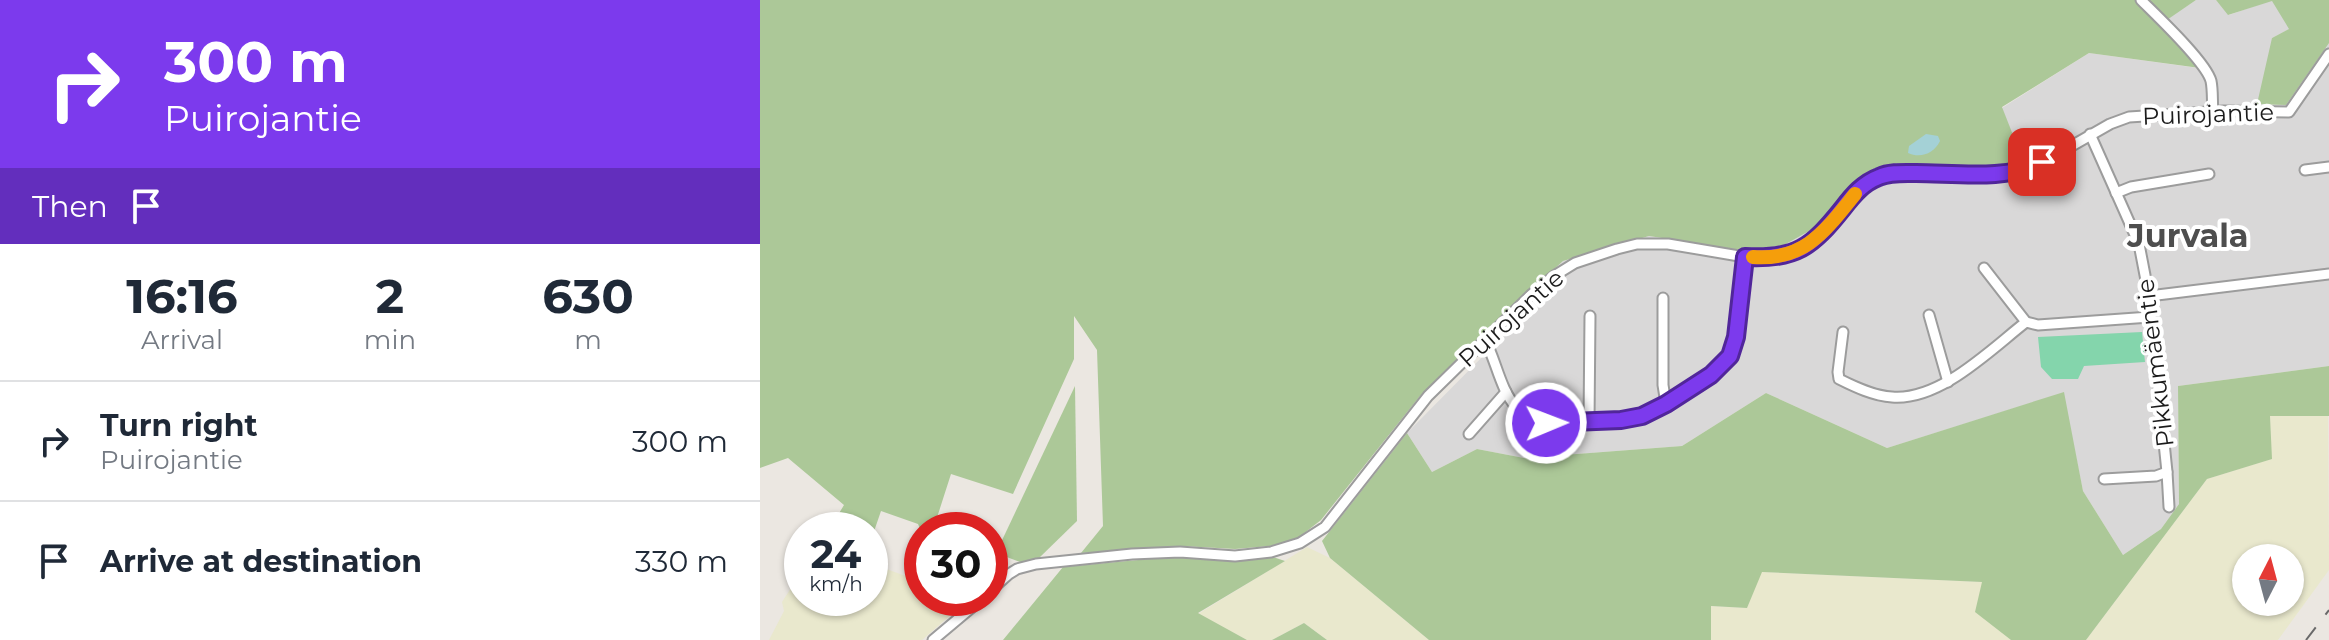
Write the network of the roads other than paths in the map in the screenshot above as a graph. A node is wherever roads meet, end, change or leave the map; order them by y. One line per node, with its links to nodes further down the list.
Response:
1 (2141, 0): 3 (street)
2 (2329, 54): 3 (street, Puirojantie)
3 (2213, 112): 4 (street, Puirojantie)
4 (2090, 134): 8 (street, Pikkumäentie); 9 (street, Puirojantie)
5 (2329, 167): 6 (street)
6 (2305, 170)
7 (2209, 174): 8 (street)
8 (2116, 193): 12 (street, Pikkumäentie)
9 (1745, 257): 19 (street, Puirojantie); 22 (street)
10 (1984, 268): 17 (street)
11 (2329, 274): 12 (street)
12 (2149, 296): 16 (street, Pikkumäentie)
13 (1663, 298): 22 (street)
14 (1929, 315): 20 (street)
15 (1590, 316): 23 (street)
16 (2150, 317): 17 (street); 25 (street, Pikkumäentie)
17 (2026, 322): 20 (street)
18 (1843, 332): 20 (street)
19 (1485, 340): 21 (street); 28 (street, Puirojantie)
20 (1948, 382)
21 (1506, 392): 23 (street); 24 (street)
22 (1666, 404): 23 (street)
23 (1589, 422)
24 (1469, 434)
25 (2167, 472): 26 (street); 27 (street, Pikkumäentie)
26 (2104, 479)
27 (2169, 507)
28 (1008, 576)
29 (962, 616): 30 (street)
30 (933, 640)

